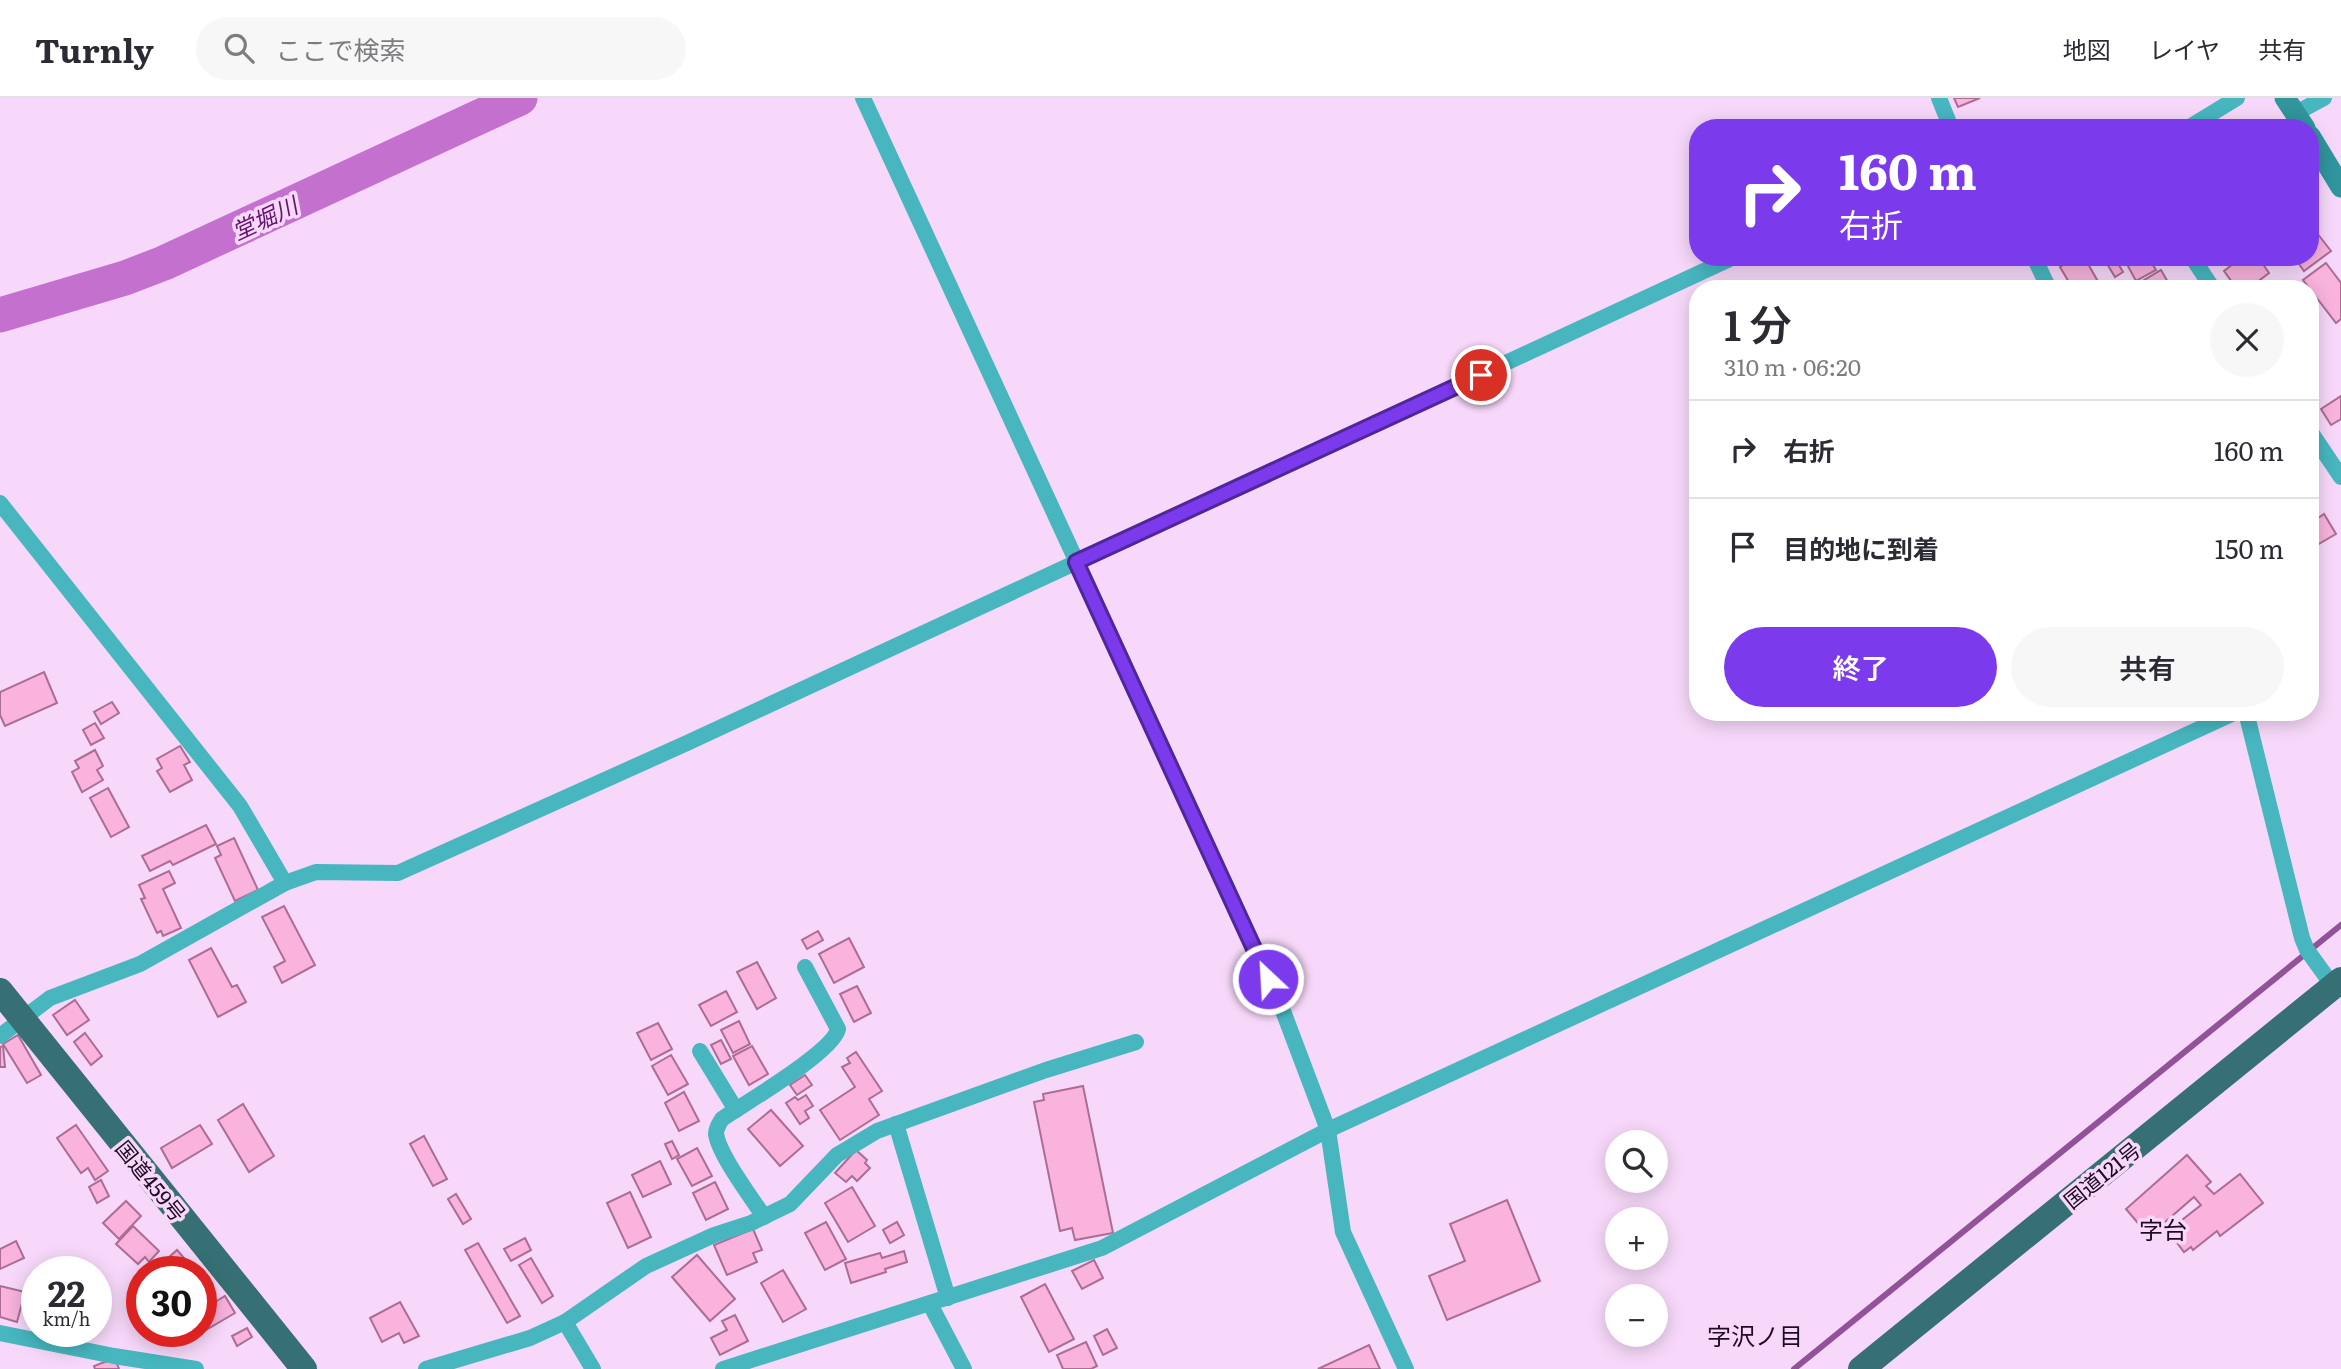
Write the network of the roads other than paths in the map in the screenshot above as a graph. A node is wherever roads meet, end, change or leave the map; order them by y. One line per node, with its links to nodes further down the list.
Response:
1 (863, 98): 14 (street)
2 (1939, 98): 6 (street)
3 (2237, 98): 7 (street)
4 (2324, 98): 5 (street)
5 (2295, 113)
6 (1947, 119)
7 (2203, 119)
8 (2319, 151): 9 (main road)
9 (2341, 187)
10 (1715, 266): 14 (street)
11 (2319, 444): 12 (street)
12 (2341, 477)
13 (0, 503): 17 (street)
14 (1076, 562): 17 (street); 27 (street)
15 (2216, 721): 27 (street)
16 (2248, 721): 19 (street)
17 (285, 883): 21 (street)
18 (805, 967): 25 (street)
19 (2337, 983): 40 (highway, 国道121号)
20 (0, 991): 21 (highway, 国道459号)
21 (23, 1020): 22 (street); 34 (highway, 国道459号)
22 (0, 1036)
23 (1136, 1042): 26 (street)
24 (700, 1051): 25 (street)
25 (736, 1110): 28 (street)
26 (896, 1124): 28 (street); 29 (street)
27 (1328, 1130): 29 (street); 39 (street)
28 (764, 1217): 31 (street)
29 (948, 1298): 30 (street)
30 (930, 1304): 37 (street); 38 (street)
31 (565, 1322): 35 (street); 36 (street)
32 (0, 1333): 33 (street)
33 (196, 1369)
34 (304, 1369)
35 (426, 1369)
36 (593, 1369)
37 (723, 1369)
38 (964, 1369)
39 (1406, 1369)
40 (1861, 1369)

